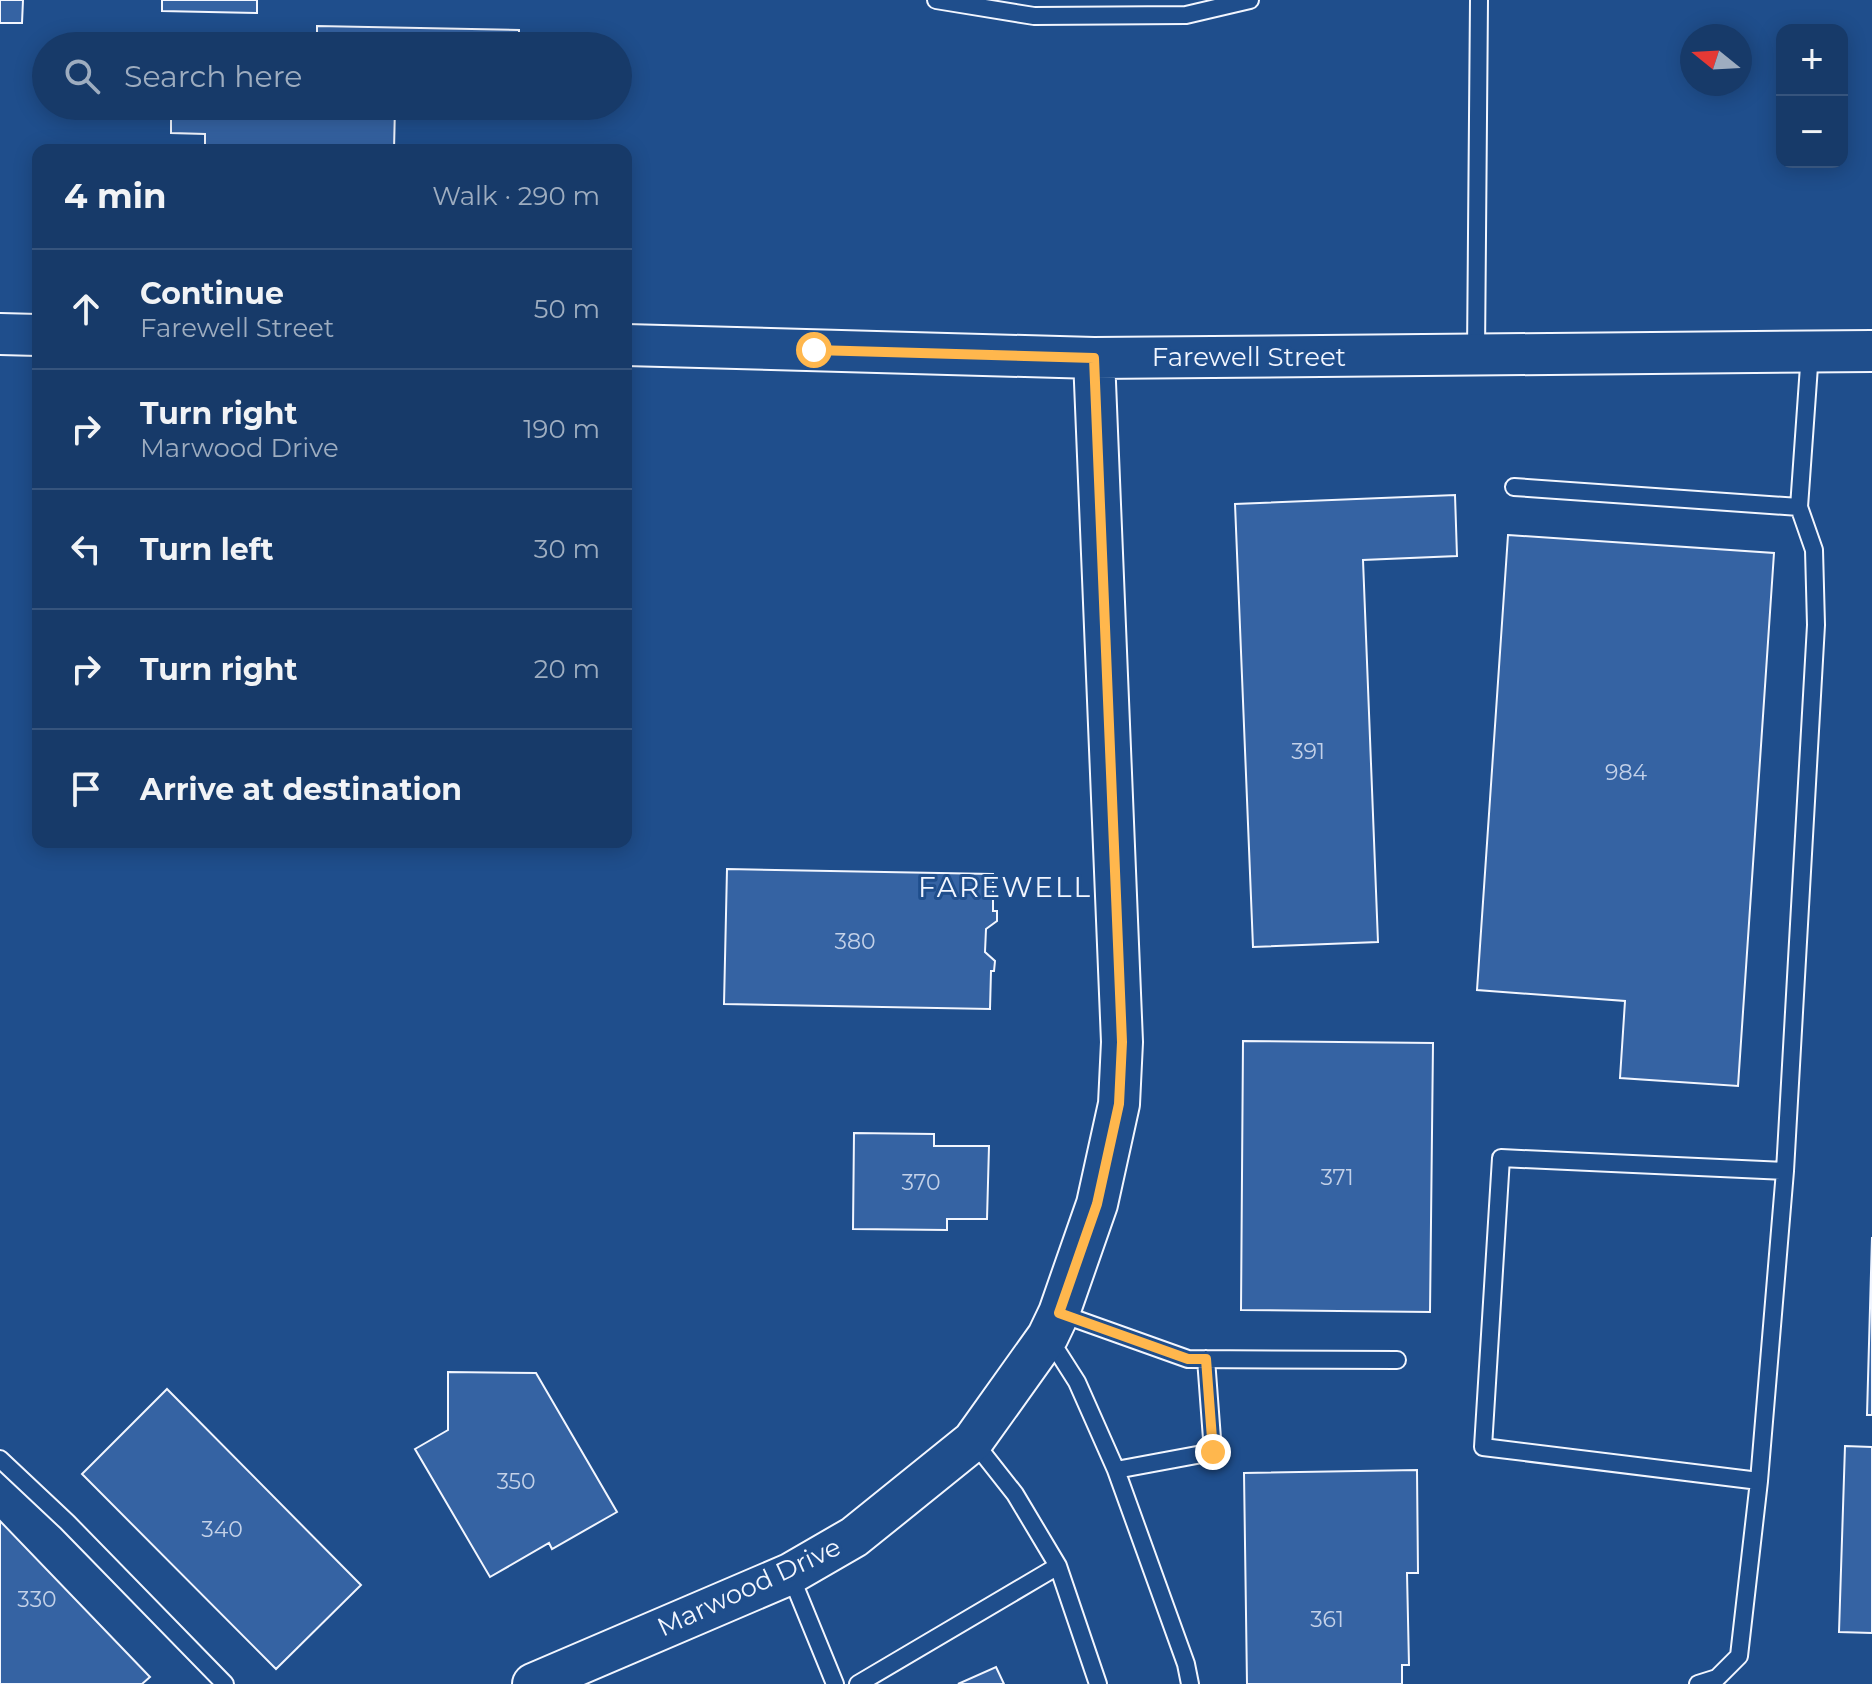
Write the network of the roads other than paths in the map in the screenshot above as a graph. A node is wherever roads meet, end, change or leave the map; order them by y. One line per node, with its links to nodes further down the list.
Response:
1 (936, 0): 4 (lane)
2 (1250, 0): 4 (lane)
3 (1479, 0): 10 (lane)
4 (959, 2)
5 (0, 334): 6 (street)
6 (32, 335)
7 (632, 345): 11 (street, Farewell Street)
8 (1872, 351): 9 (street, Farewell Street)
9 (1810, 352): 10 (street, Farewell Street); 13 (lane)
10 (1476, 355): 11 (street, Farewell Street)
11 (1094, 358): 15 (street, Marwood Drive)
12 (1514, 487): 13 (lane)
13 (1799, 507): 14 (lane)
14 (1785, 1171): 21 (lane); 21 (lane)
15 (1054, 1325): 16 (lane); 18 (street, Marwood Drive); 20 (lane)
16 (1206, 1359): 17 (lane); 20 (lane)
17 (1397, 1360)
18 (973, 1441): 22 (lane); 23 (street, Marwood Drive)
19 (0, 1459): 24 (lane)
20 (1116, 1470): 29 (lane)
21 (1759, 1481): 30 (lane)
22 (1058, 1566): 27 (lane); 28 (lane)
23 (790, 1574): 25 (street, Marwood Drive); 26 (lane)
24 (225, 1684)
25 (533, 1684)
26 (835, 1684)
27 (858, 1684)
28 (1098, 1684)
29 (1190, 1684)
30 (1698, 1684)

